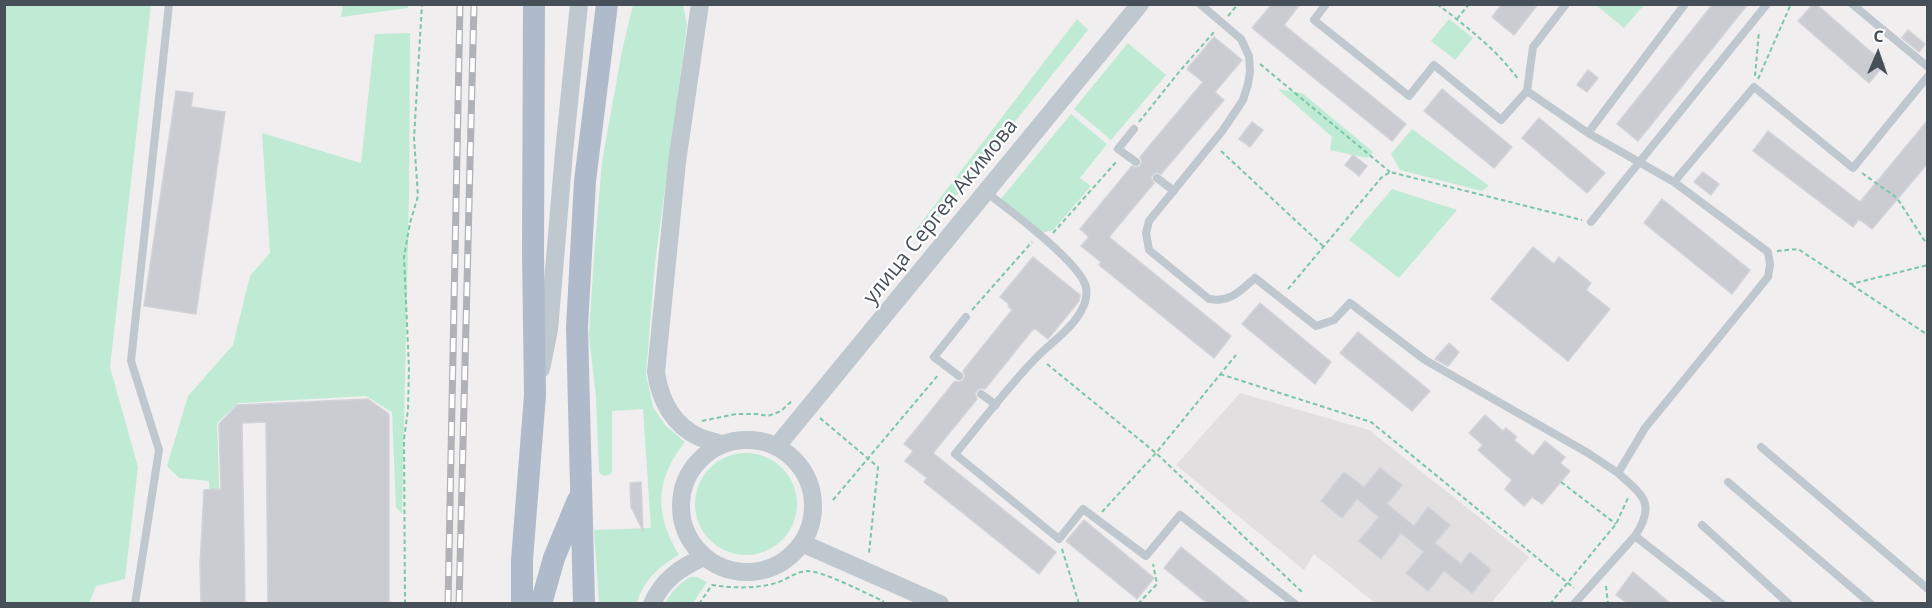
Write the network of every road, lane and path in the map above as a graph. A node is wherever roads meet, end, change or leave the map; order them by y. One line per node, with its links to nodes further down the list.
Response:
1 (169, 4): 82 (lane)
2 (422, 4): 83 (path)
3 (534, 4): 54 (main road)
4 (579, 4): 54 (street)
5 (607, 4): 67 (main road)
6 (700, 4): 58 (street)
7 (1140, 4): 36 (street, улица Сергея Акимова)
8 (1200, 4): 19 (lane)
9 (1326, 4): 24 (lane)
10 (1437, 4): 18 (path)
11 (1469, 4): 18 (path)
12 (1566, 4): 24 (lane)
13 (1685, 4): 26 (lane)
14 (1767, 4): 17 (lane)
15 (1791, 4): 23 (path)
16 (1852, 4): 21 (lane)
17 (1761, 12): 23 (path); 30 (lane)
18 (1457, 19): 24 (path)
19 (1222, 23): 20 (lane); 25 (path)
20 (1247, 53): 27 (lane); 32 (path)
21 (1928, 67)
22 (1928, 76): 31 (lane)
23 (1754, 87): 31 (lane); 34 (lane)
24 (1527, 91): 26 (lane)
25 (1134, 129): 28 (lane)
26 (1588, 133): 30 (lane)
27 (1212, 143): 35 (lane); 41 (path)
28 (1123, 153): 29 (lane); 39 (path)
29 (1136, 162)
30 (1640, 163): 34 (lane); 37 (lane)
31 (1853, 168): 40 (path)
32 (1390, 172): 37 (path); 41 (path)
33 (1158, 178): 35 (lane)
34 (1674, 182): 42 (lane)
35 (1174, 191): 45 (lane)
36 (986, 192): 38 (lane); 56 (street, улица Сергея Акимова)
37 (1591, 222)
38 (1038, 235): 39 (lane); 46 (path)
39 (1045, 242): 49 (lane)
40 (1928, 246)
41 (1324, 247): 45 (path)
42 (1768, 252): 44 (path); 63 (lane)
43 (1928, 265): 44 (path)
44 (1851, 284): 47 (path)
45 (1280, 298): 63 (lane)
46 (966, 316): 50 (lane)
47 (1928, 335)
48 (1236, 355): 51 (path)
49 (1037, 356): 55 (lane); 61 (path)
50 (946, 366): 52 (lane); 62 (path)
51 (1220, 374): 61 (path); 78 (path)
52 (959, 376)
53 (981, 394): 55 (lane)
54 (535, 395): 84 (main road)
55 (996, 405): 73 (lane)
56 (809, 409): 57 (path); 59 (street, улица Сергея Акимова); 62 (path)
57 (695, 418)
58 (722, 444): 59 (street); 77 (street)
59 (777, 446): 74 (street)
60 (1761, 447): 79 (lane)
61 (1156, 453): 69 (path); 80 (path)
62 (869, 460): 68 (path); 76 (path)
63 (1618, 473): 66 (lane)
64 (1561, 482): 70 (path)
65 (1728, 482): 98 (lane)
66 (1634, 488): 70 (path); 72 (lane)
67 (580, 493): 85 (main road); 86 (main road)
68 (833, 500)
69 (1096, 518): 73 (lane); 75 (lane)
70 (1616, 524): 78 (path)
71 (1701, 525): 97 (lane)
72 (1635, 536): 81 (lane); 96 (lane)
73 (1059, 539): 91 (path)
74 (804, 544): 77 (street); 90 (street)
75 (1150, 551): 92 (path); 93 (lane)
76 (869, 553)
77 (704, 557): 87 (street)
78 (1567, 582): 81 (path); 94 (path)
79 (1928, 589)
80 (1302, 592)
81 (1581, 595): 95 (lane)
82 (135, 603)
83 (405, 603)
84 (522, 603)
85 (541, 603)
86 (584, 603)
87 (652, 603)
88 (699, 603): 89 (path)
89 (883, 603)
90 (940, 603)
91 (1079, 603)
92 (1138, 603)
93 (1295, 603)
94 (1550, 603)
95 (1574, 603)
96 (1722, 603)
97 (1789, 603)
98 (1871, 603)

